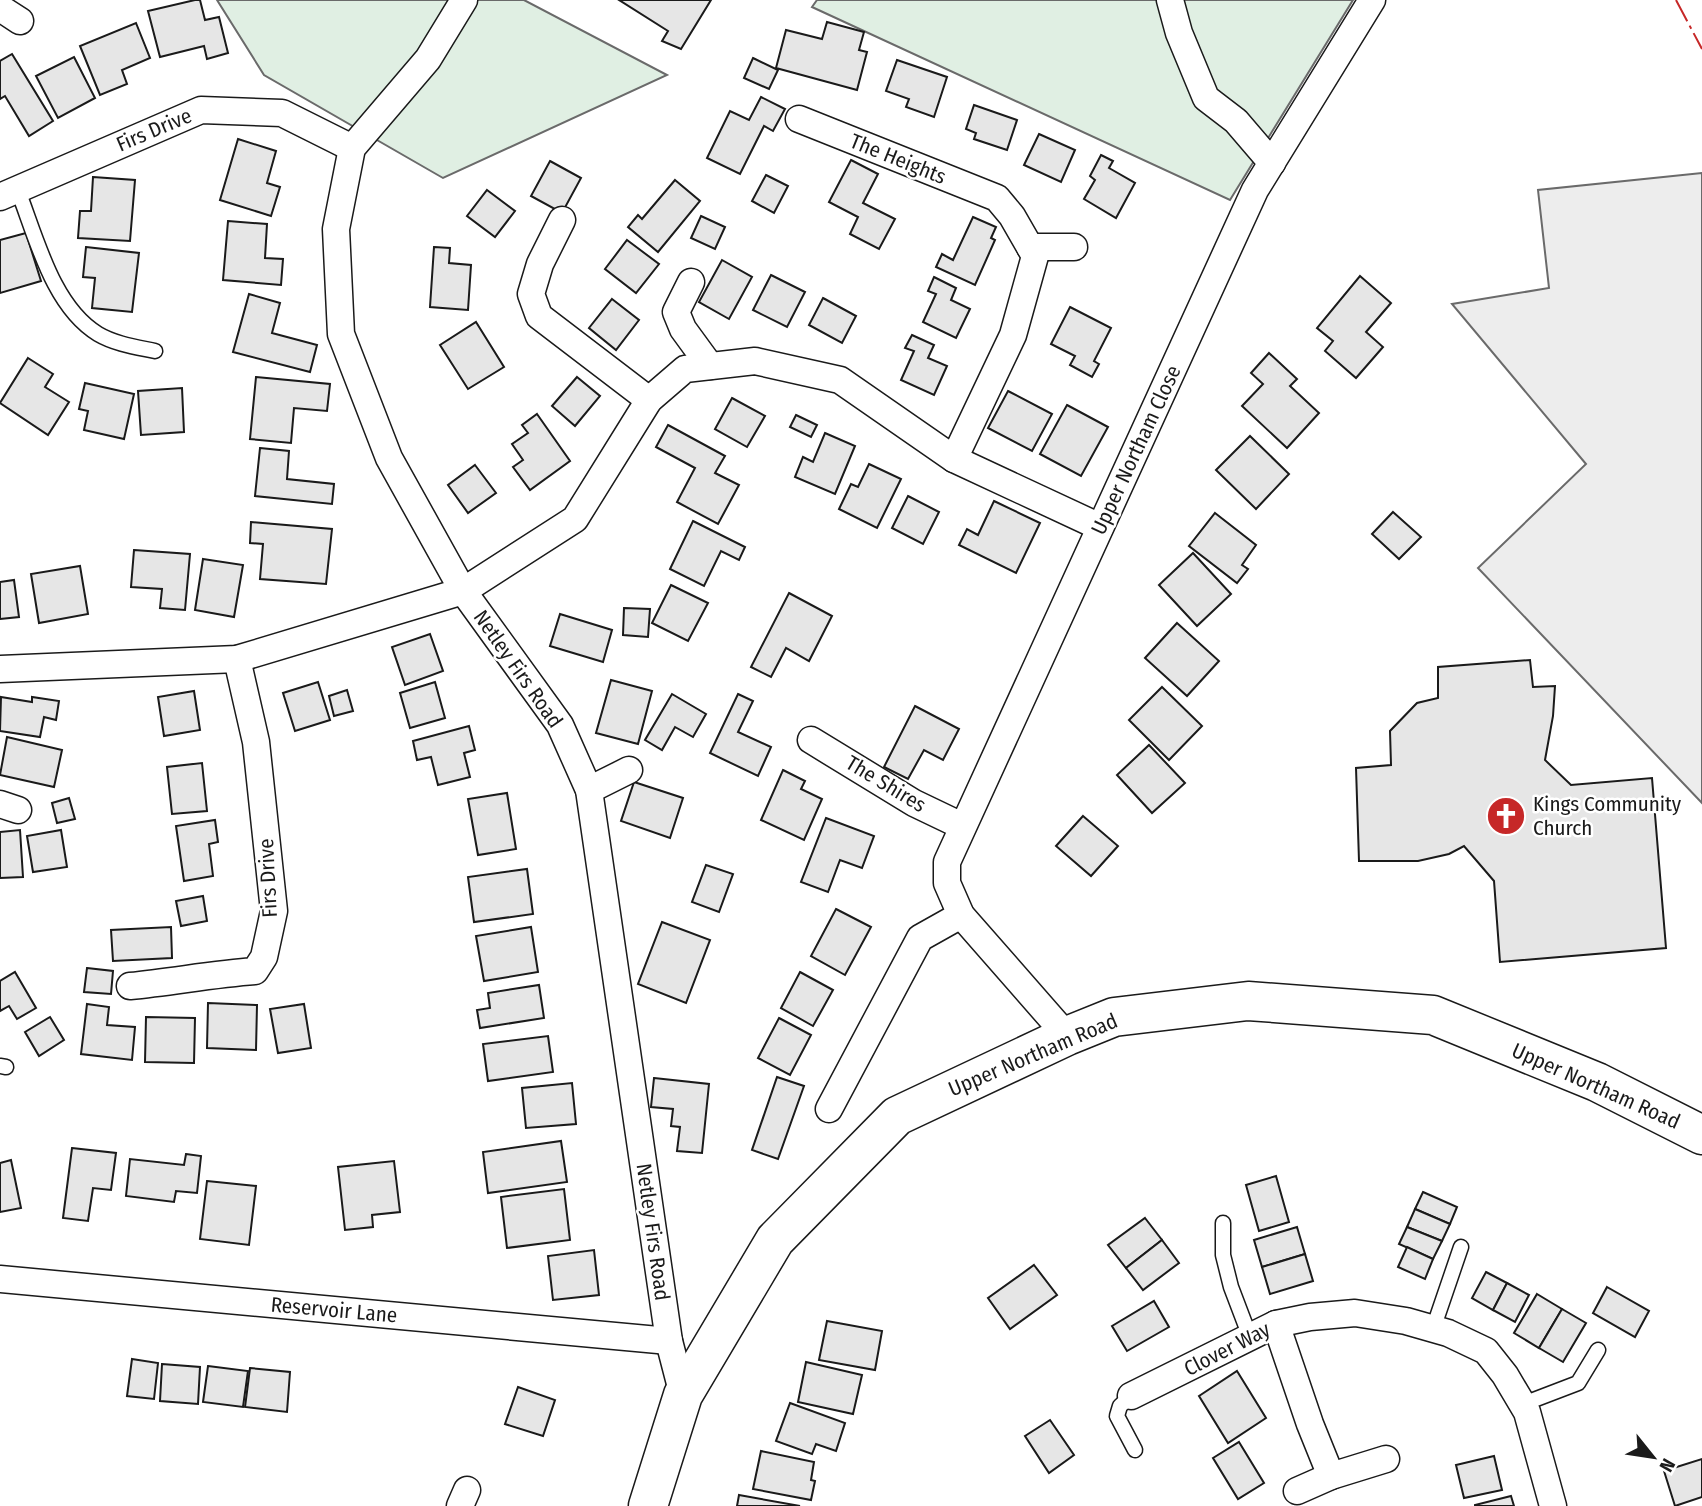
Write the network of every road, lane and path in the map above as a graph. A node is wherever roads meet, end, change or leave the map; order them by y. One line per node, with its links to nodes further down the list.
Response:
1 (464, 0): 5 (street, Netley Firs Road)
2 (1170, 0): 6 (street)
3 (1372, 0): 6 (street, Upper Northam Close)
4 (799, 119): 9 (street, The Heights)
5 (352, 148): 7 (street, Firs Drive); 17 (street, Netley Firs Road)
6 (1272, 163): 16 (street, Upper Northam Close)
7 (9, 192): 12 (lane)
8 (562, 220): 14 (street)
9 (1030, 247): 10 (street); 15 (street)
10 (1074, 247)
11 (691, 282): 13 (street)
12 (155, 351)
13 (710, 366): 14 (street); 15 (street)
14 (649, 400): 17 (street)
15 (954, 459): 16 (street)
16 (1100, 527): 23 (street, Upper Northam Close)
17 (463, 591): 18 (street); 22 (street, Netley Firs Road)
18 (237, 659): 19 (street); 25 (street, Firs Drive)
19 (0, 669)
20 (811, 740): 23 (street, The Shires)
21 (629, 770): 22 (street)
22 (589, 790): 35 (street, Netley Firs Road)
23 (962, 826): 24 (street, Upper Northam Close)
24 (961, 915): 26 (street, Upper Northam Close); 27 (street)
25 (130, 986)
26 (1067, 1036): 28 (main road, Upper Northam Road); 37 (main road, Upper Northam Road)
27 (829, 1109)
28 (1702, 1135)
29 (1223, 1223): 34 (lane)
30 (1461, 1247): 33 (lane)
31 (0, 1279): 35 (street, Reservoir Lane)
32 (1276, 1324): 33 (street, Clover Way); 34 (street, Clover Way); 42 (street)
33 (1433, 1329): 39 (street, Clover Way)
34 (1251, 1337): 38 (street, Clover Way)
35 (669, 1341): 37 (street, Netley Firs Road)
36 (1598, 1350): 39 (lane)
37 (683, 1395): 44 (main road, Upper Northam Road)
38 (1131, 1396): 40 (lane)
39 (1523, 1404): 45 (street, Clover Way)
40 (1135, 1450)
41 (1386, 1459): 42 (street)
42 (1331, 1476): 43 (street)
43 (1297, 1491)
44 (648, 1506)
45 (1553, 1506)

